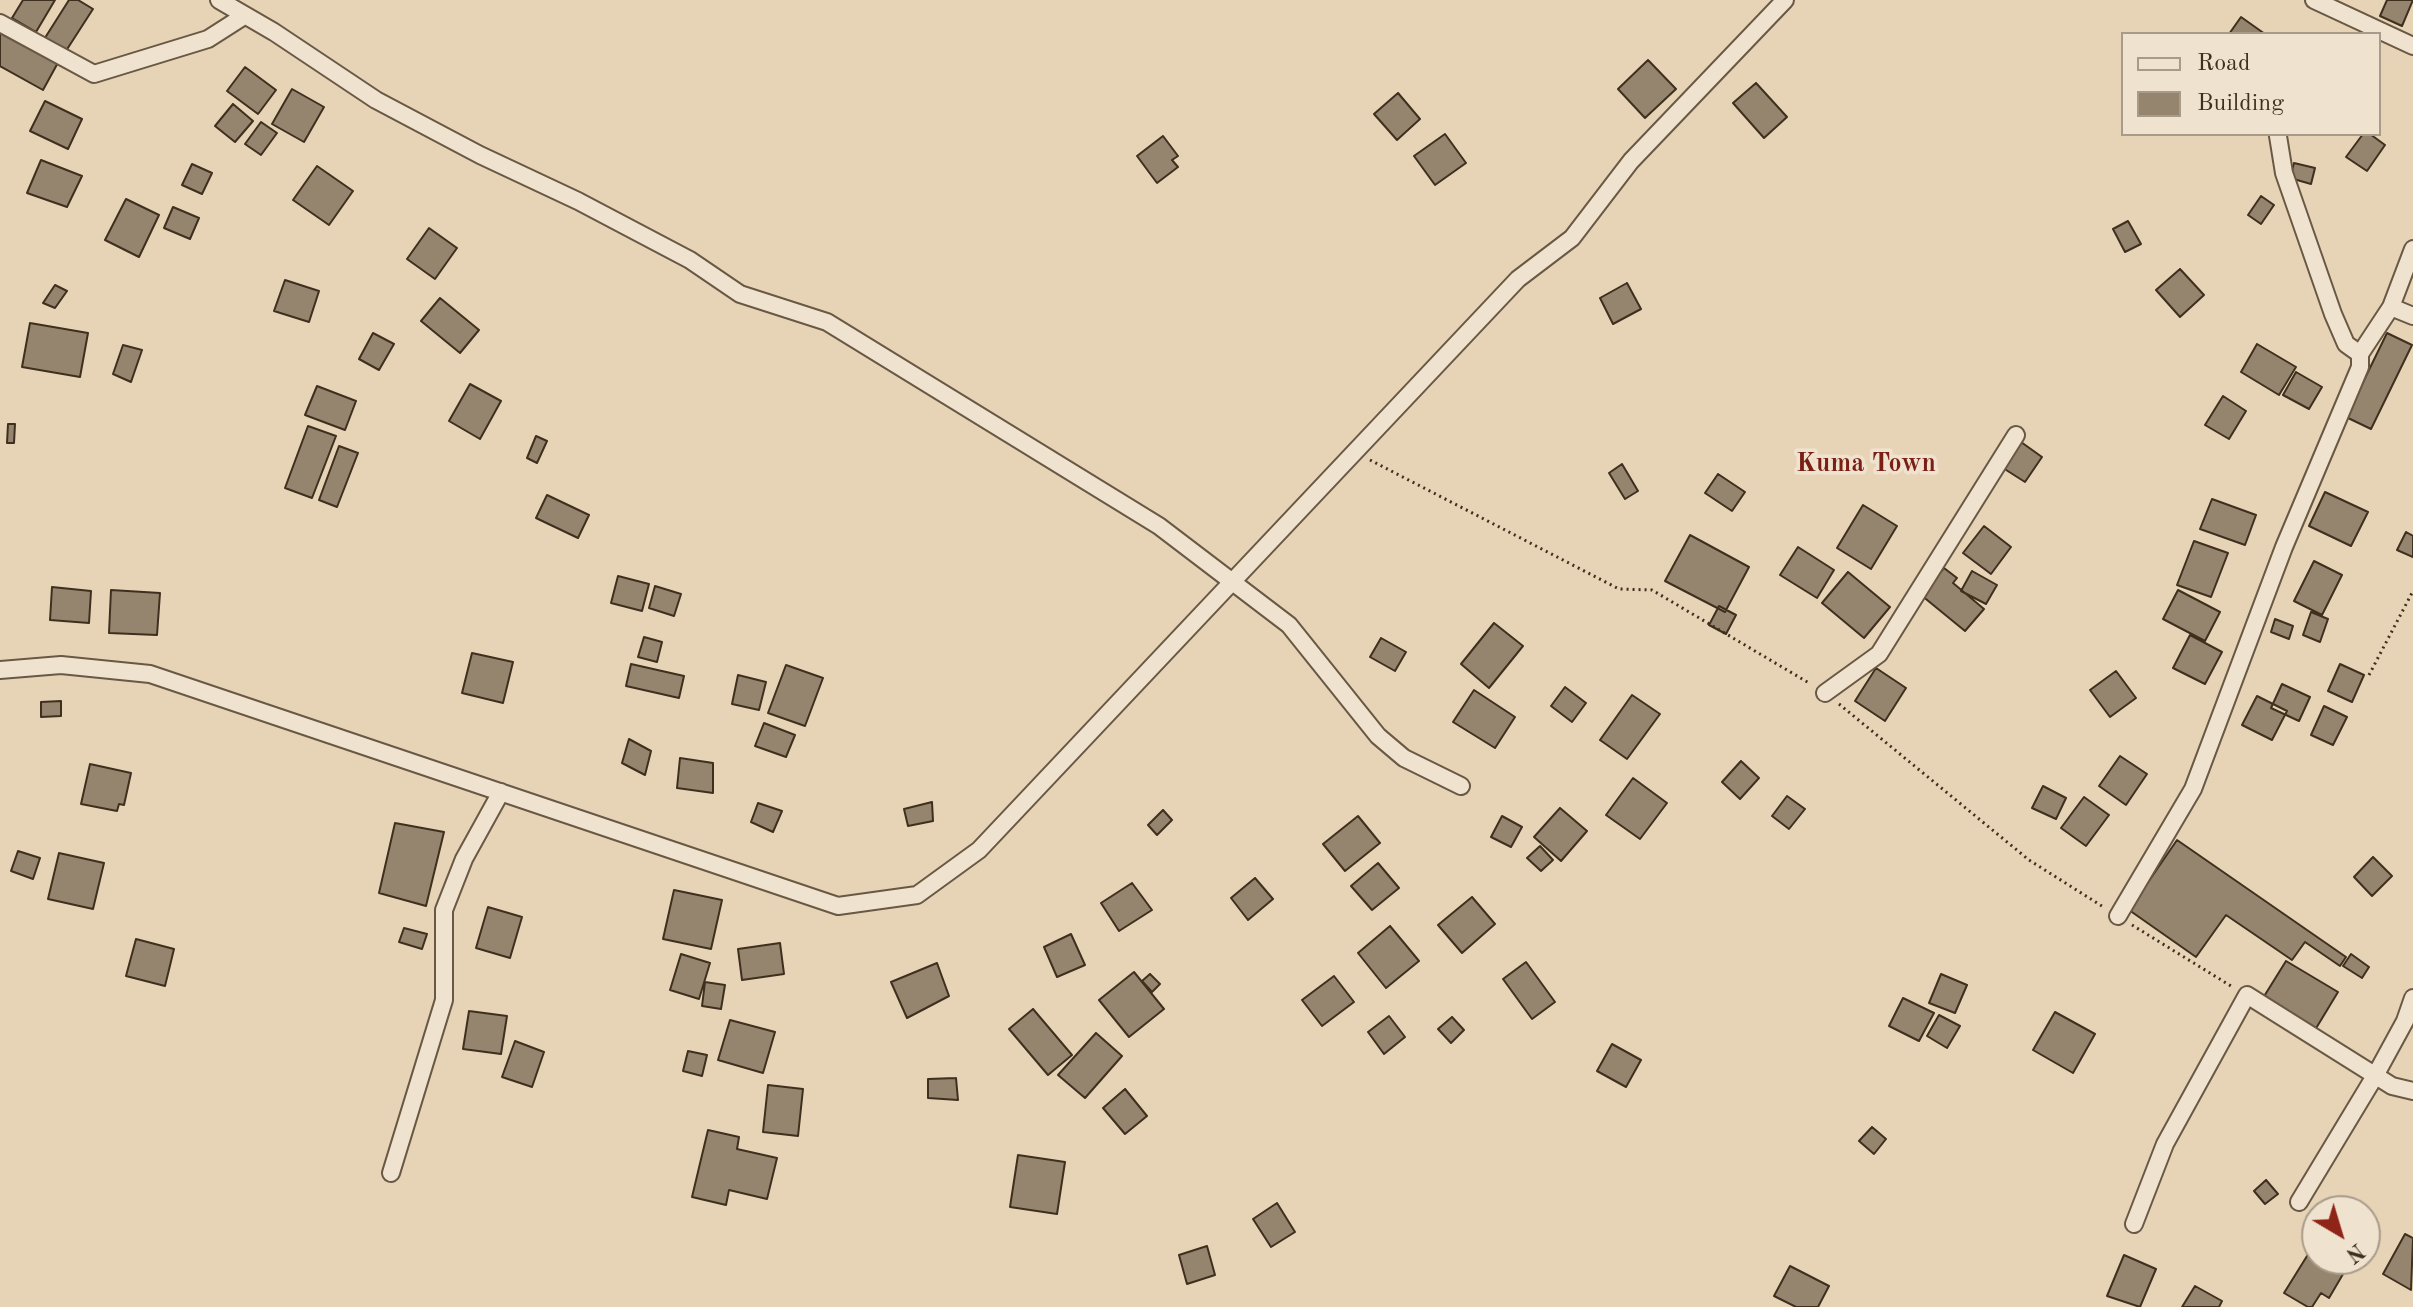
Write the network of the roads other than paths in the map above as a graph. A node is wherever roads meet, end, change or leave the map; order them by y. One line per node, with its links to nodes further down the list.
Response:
1 (219, 0): 4 (street)
2 (1785, 0): 13 (street)
3 (2314, 0): 6 (street)
4 (244, 16): 5 (street); 13 (street)
5 (0, 23)
6 (2413, 47)
7 (2278, 136): 11 (street)
8 (2413, 249): 9 (street)
9 (2391, 307): 10 (street); 11 (street)
10 (2413, 316)
11 (2360, 354): 18 (street)
12 (2016, 435): 15 (street)
13 (1233, 584): 16 (street); 17 (street)
14 (0, 670): 17 (street)
15 (1825, 693)
16 (1461, 786)
17 (501, 792): 22 (street)
18 (2118, 916)
19 (2413, 998): 20 (street)
20 (2375, 1076): 21 (street); 23 (street); 24 (street)
21 (2413, 1091)
22 (391, 1173)
23 (2299, 1202)
24 (2134, 1224)

